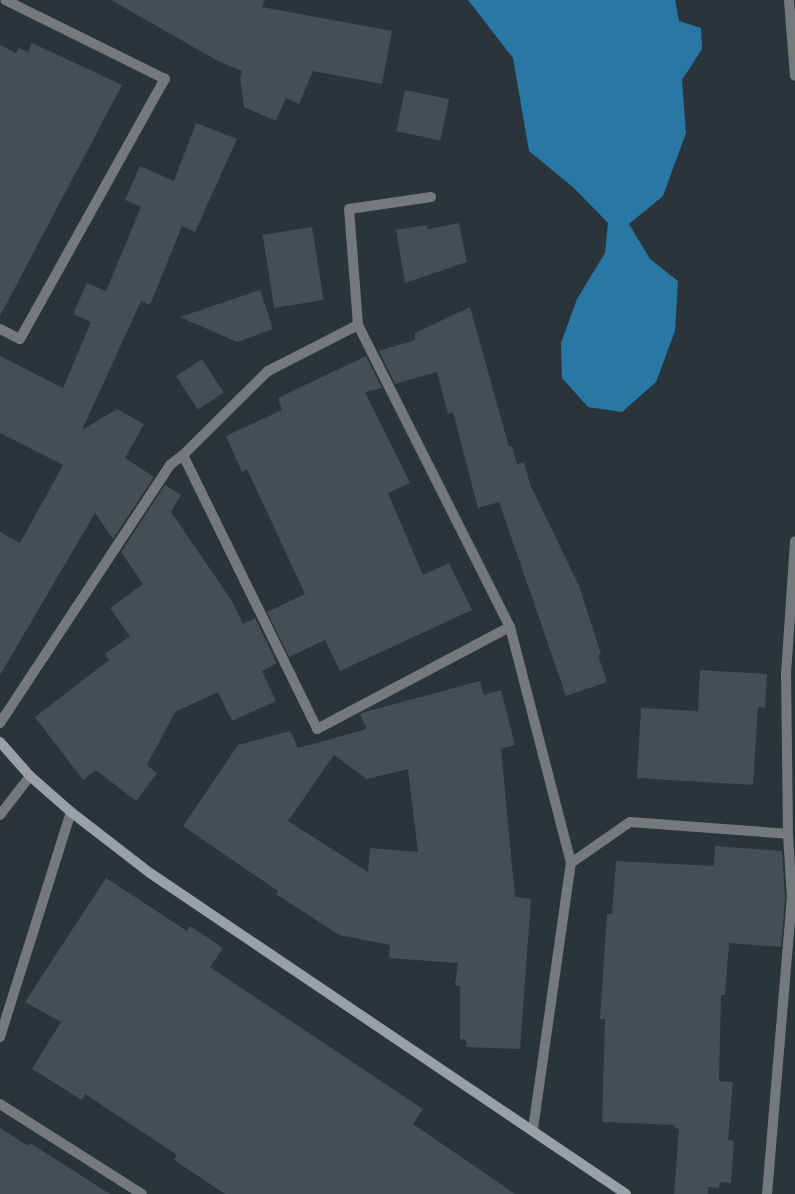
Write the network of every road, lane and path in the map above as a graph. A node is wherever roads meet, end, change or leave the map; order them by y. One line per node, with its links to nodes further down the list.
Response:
1 (5, 0): 6 (street)
2 (789, 0): 3 (street)
3 (795, 76)
4 (431, 197): 5 (street)
5 (358, 325): 7 (street); 9 (street)
6 (0, 329)
7 (183, 456): 9 (street); 11 (street)
8 (795, 541): 10 (street)
9 (510, 627): 17 (street)
10 (791, 676): 16 (street)
11 (0, 723)
12 (0, 742): 13 (street)
13 (30, 776): 14 (street); 15 (street)
14 (71, 812): 19 (street); 21 (street)
15 (0, 815)
16 (788, 834): 17 (street); 18 (street)
17 (571, 863): 21 (street)
18 (793, 900): 24 (street)
19 (0, 1037)
20 (0, 1104): 22 (street)
21 (533, 1129): 23 (street)
22 (142, 1194)
23 (626, 1194)
24 (767, 1194)

